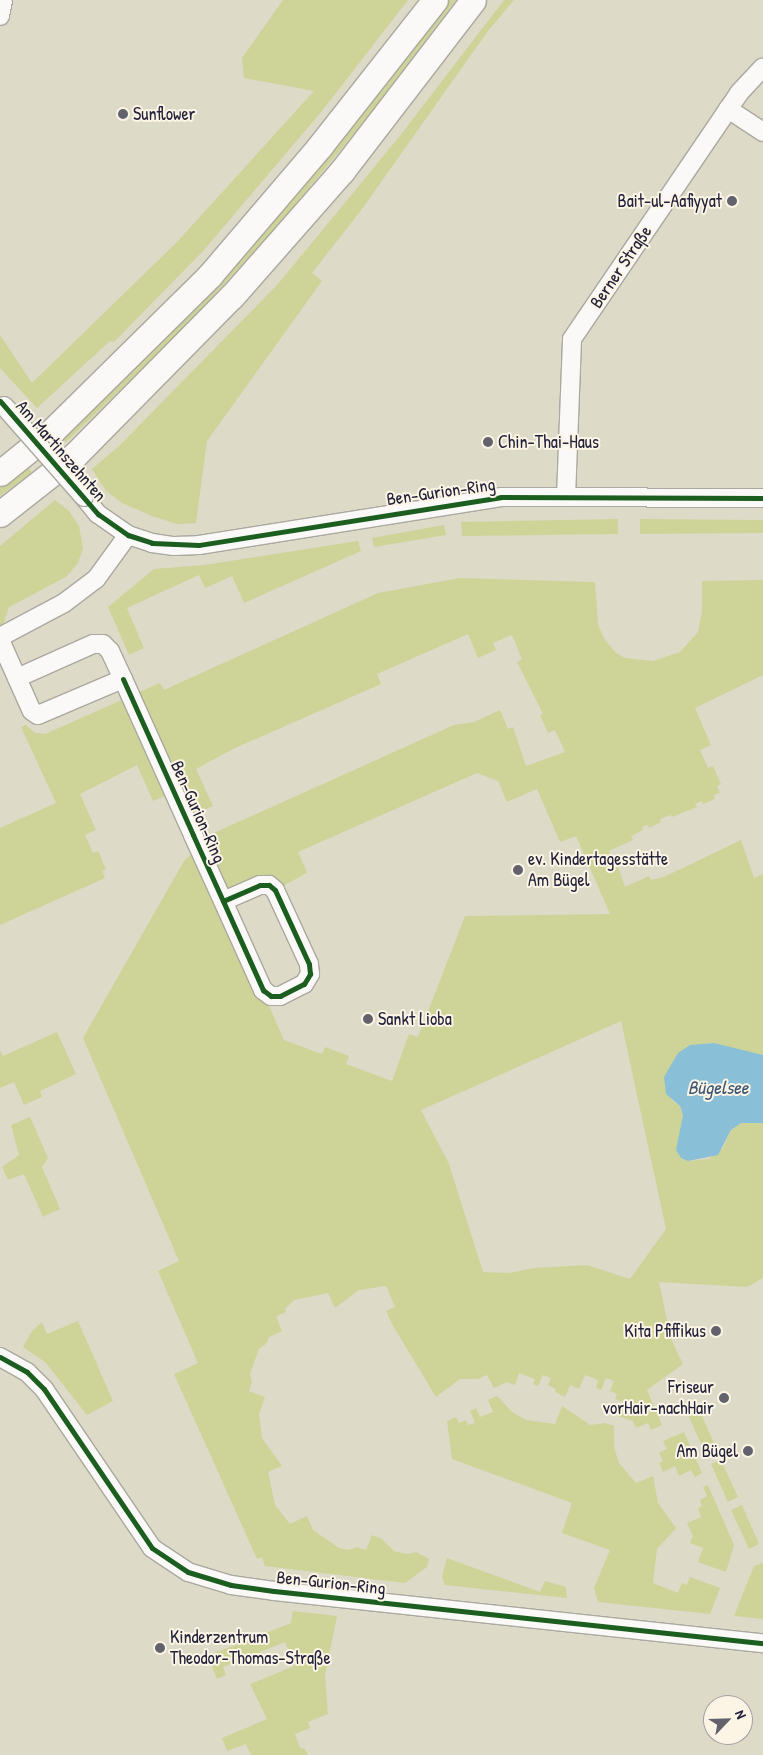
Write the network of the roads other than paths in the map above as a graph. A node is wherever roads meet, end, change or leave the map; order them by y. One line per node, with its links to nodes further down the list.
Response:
1 (4, 0): 4 (street)
2 (434, 0): 9 (highway)
3 (473, 0): 12 (highway)
4 (0, 16)
5 (763, 67): 6 (street, Berner Straße)
6 (728, 109): 7 (street); 10 (street, Berner Straße)
7 (763, 132)
8 (2, 404): 13 (street, Am Martinszehnten, bridge)
9 (0, 473)
10 (566, 497): 11 (street, Ben-Gurion-Ring); 13 (street, Ben-Gurion-Ring)
11 (763, 498)
12 (0, 514)
13 (128, 535): 14 (street)
14 (0, 639): 15 (street)
15 (17, 678): 16 (street, Ben-Gurion-Ring); 16 (street)
16 (122, 679): 17 (street, Ben-Gurion-Ring)
17 (223, 902): 17 (street, Ben-Gurion-Ring)
18 (0, 1357): 19 (street, Ben-Gurion-Ring)
19 (763, 1644)

